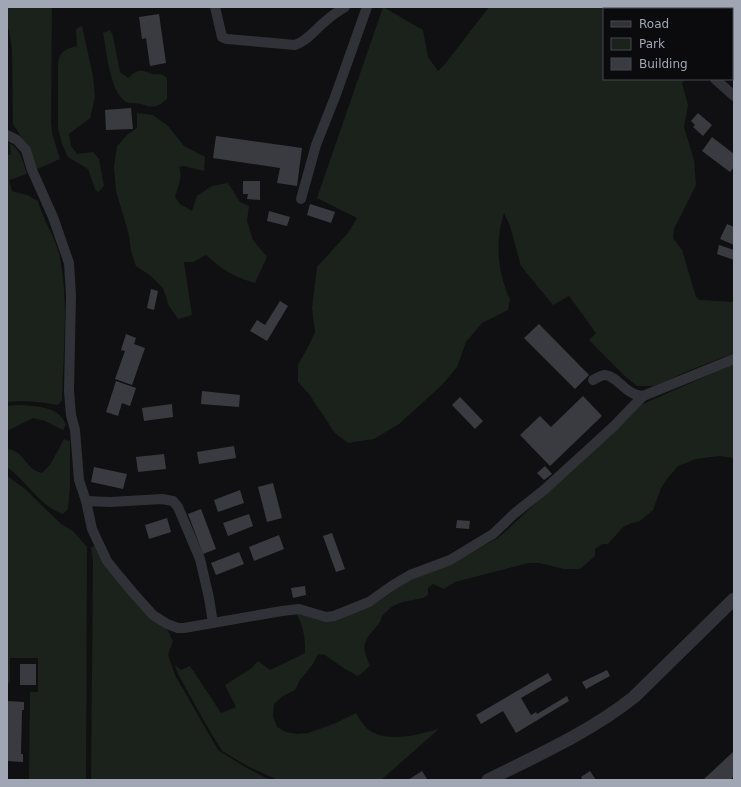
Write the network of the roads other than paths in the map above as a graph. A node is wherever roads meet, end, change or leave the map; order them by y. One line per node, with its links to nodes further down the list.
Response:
1 (215, 7): 2 (street)
2 (345, 7)
3 (367, 7): 7 (street)
4 (716, 80): 5 (street)
5 (734, 96)
6 (7, 135): 11 (street)
7 (301, 199)
8 (734, 358): 10 (street)
9 (593, 380): 10 (street)
10 (643, 396): 13 (street)
11 (86, 501): 13 (street); 13 (street)
12 (734, 599): 14 (street)
13 (214, 623)
14 (488, 780)

